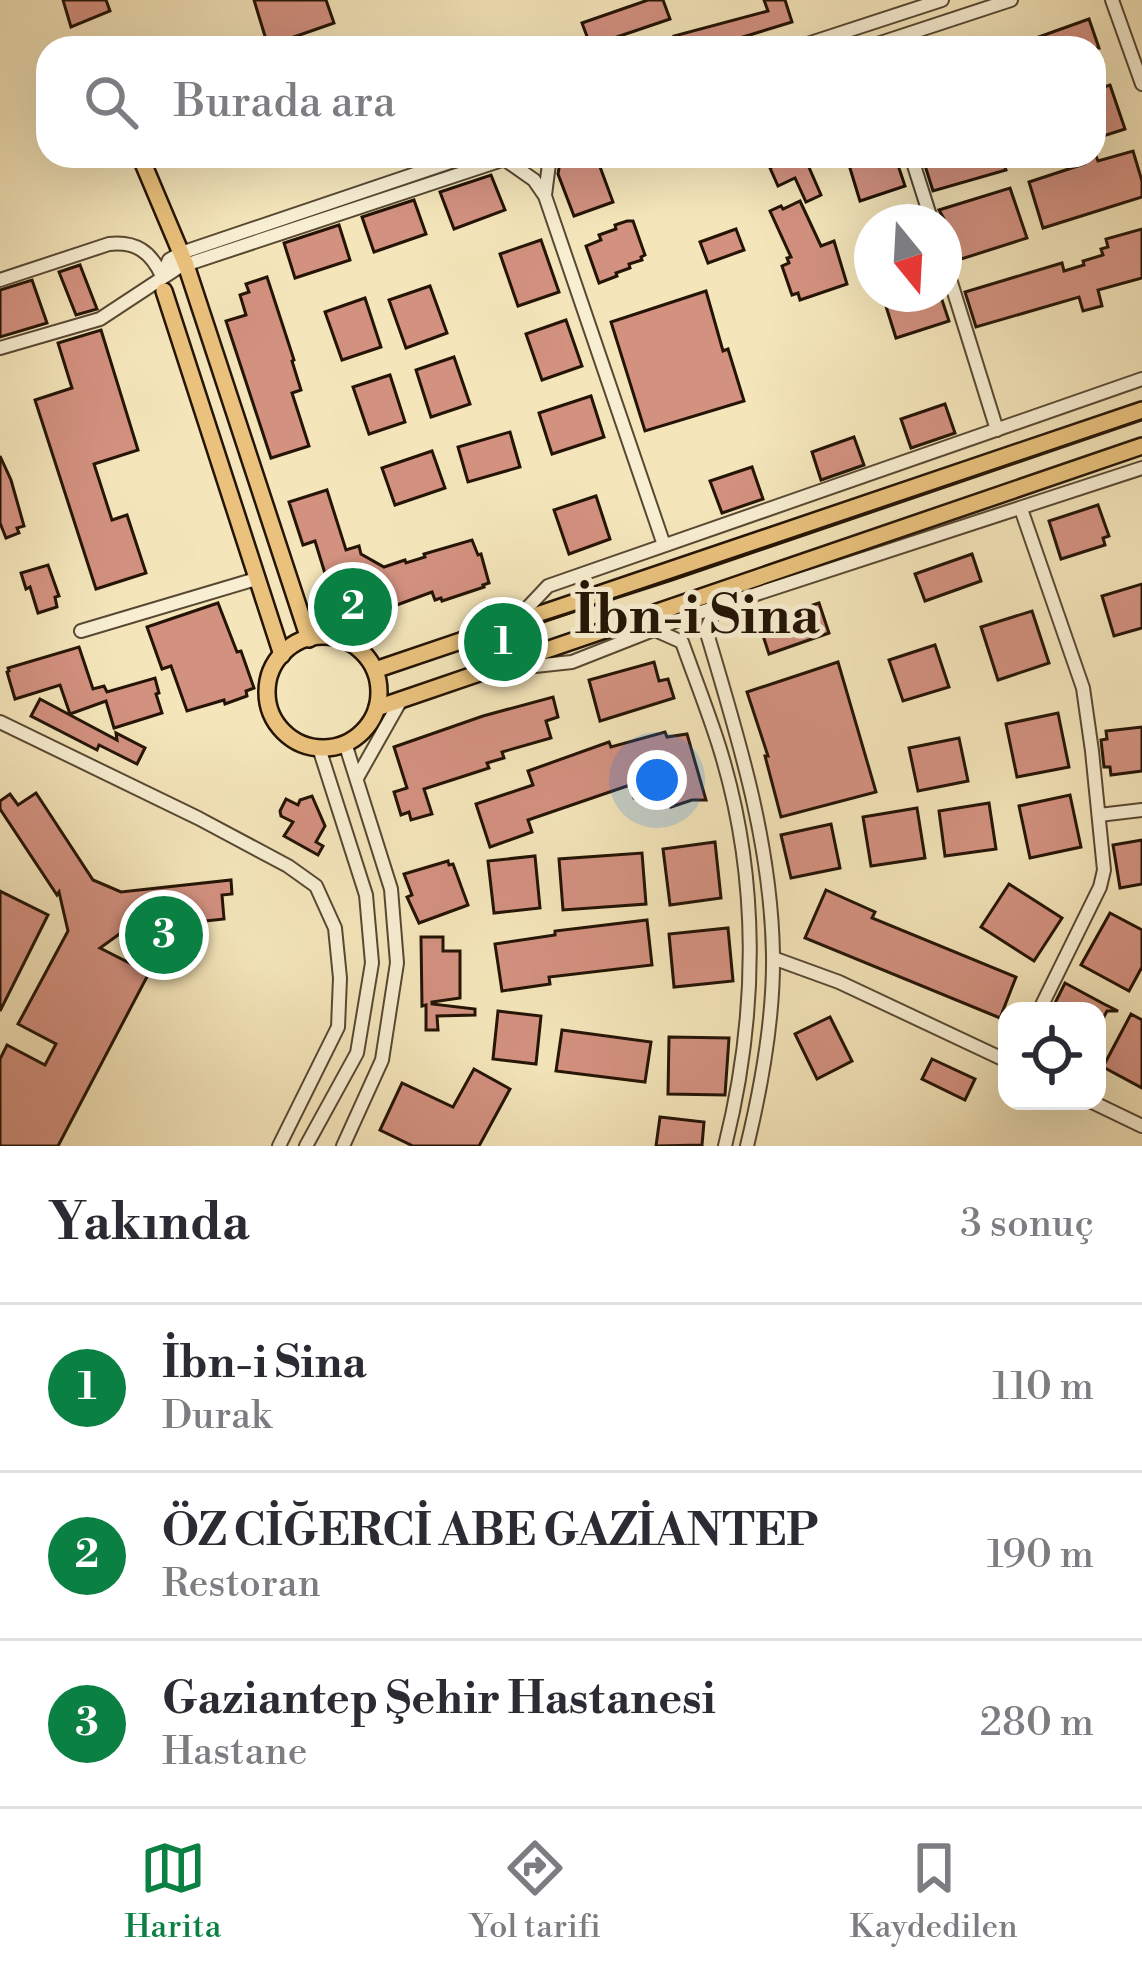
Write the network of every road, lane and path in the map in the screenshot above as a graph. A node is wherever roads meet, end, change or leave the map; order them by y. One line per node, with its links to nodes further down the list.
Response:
1 (942, 0): 4 (street)
2 (1011, 0): 5 (street)
3 (1112, 0): 6 (street)
4 (832, 36)
5 (910, 36)
6 (1142, 84)
7 (145, 168): 15 (main road)
8 (435, 168): 15 (street)
9 (477, 168): 15 (street)
10 (520, 168): 13 (street)
11 (548, 168): 13 (street)
12 (915, 168): 14 (street)
13 (545, 196): 26 (street)
14 (926, 204)
15 (183, 259): 17 (street); 33 (main road)
16 (0, 280): 17 (street)
17 (163, 284): 19 (street); 27 (main road)
18 (960, 312): 22 (street)
19 (0, 348)
20 (1142, 379): 22 (street)
21 (1142, 410): 29 (main road)
22 (997, 430): 26 (street)
23 (1142, 446): 37 (main road)
24 (1142, 468): 25 (street)
25 (1021, 509): 28 (street); 45 (street)
26 (664, 545): 29 (street)
27 (256, 579): 32 (street); 35 (main road)
28 (717, 607): 30 (street); 31 (street)
29 (509, 627): 36 (main road)
30 (654, 630): 34 (street); 37 (street)
31 (706, 630): 34 (street); 46 (street)
32 (81, 632)
33 (309, 639): 35 (main road); 36 (main road)
34 (682, 642): 54 (street)
35 (281, 655): 42 (main road)
36 (375, 670): 39 (main road)
37 (482, 671): 38 (main road)
38 (401, 699): 39 (main road); 43 (street)
39 (377, 708): 41 (main road)
40 (0, 722): 52 (street)
41 (345, 743): 42 (main road); 43 (street)
42 (319, 748): 51 (street)
43 (358, 778): 53 (street)
44 (1142, 810): 45 (street)
45 (1099, 815): 47 (street)
46 (773, 958): 48 (street); 55 (street)
47 (1043, 1002)
48 (998, 1057)
49 (1106, 1109): 50 (street)
50 (1142, 1126)
51 (309, 1145)
52 (279, 1146)
53 (343, 1146)
54 (725, 1146)
55 (747, 1146)

